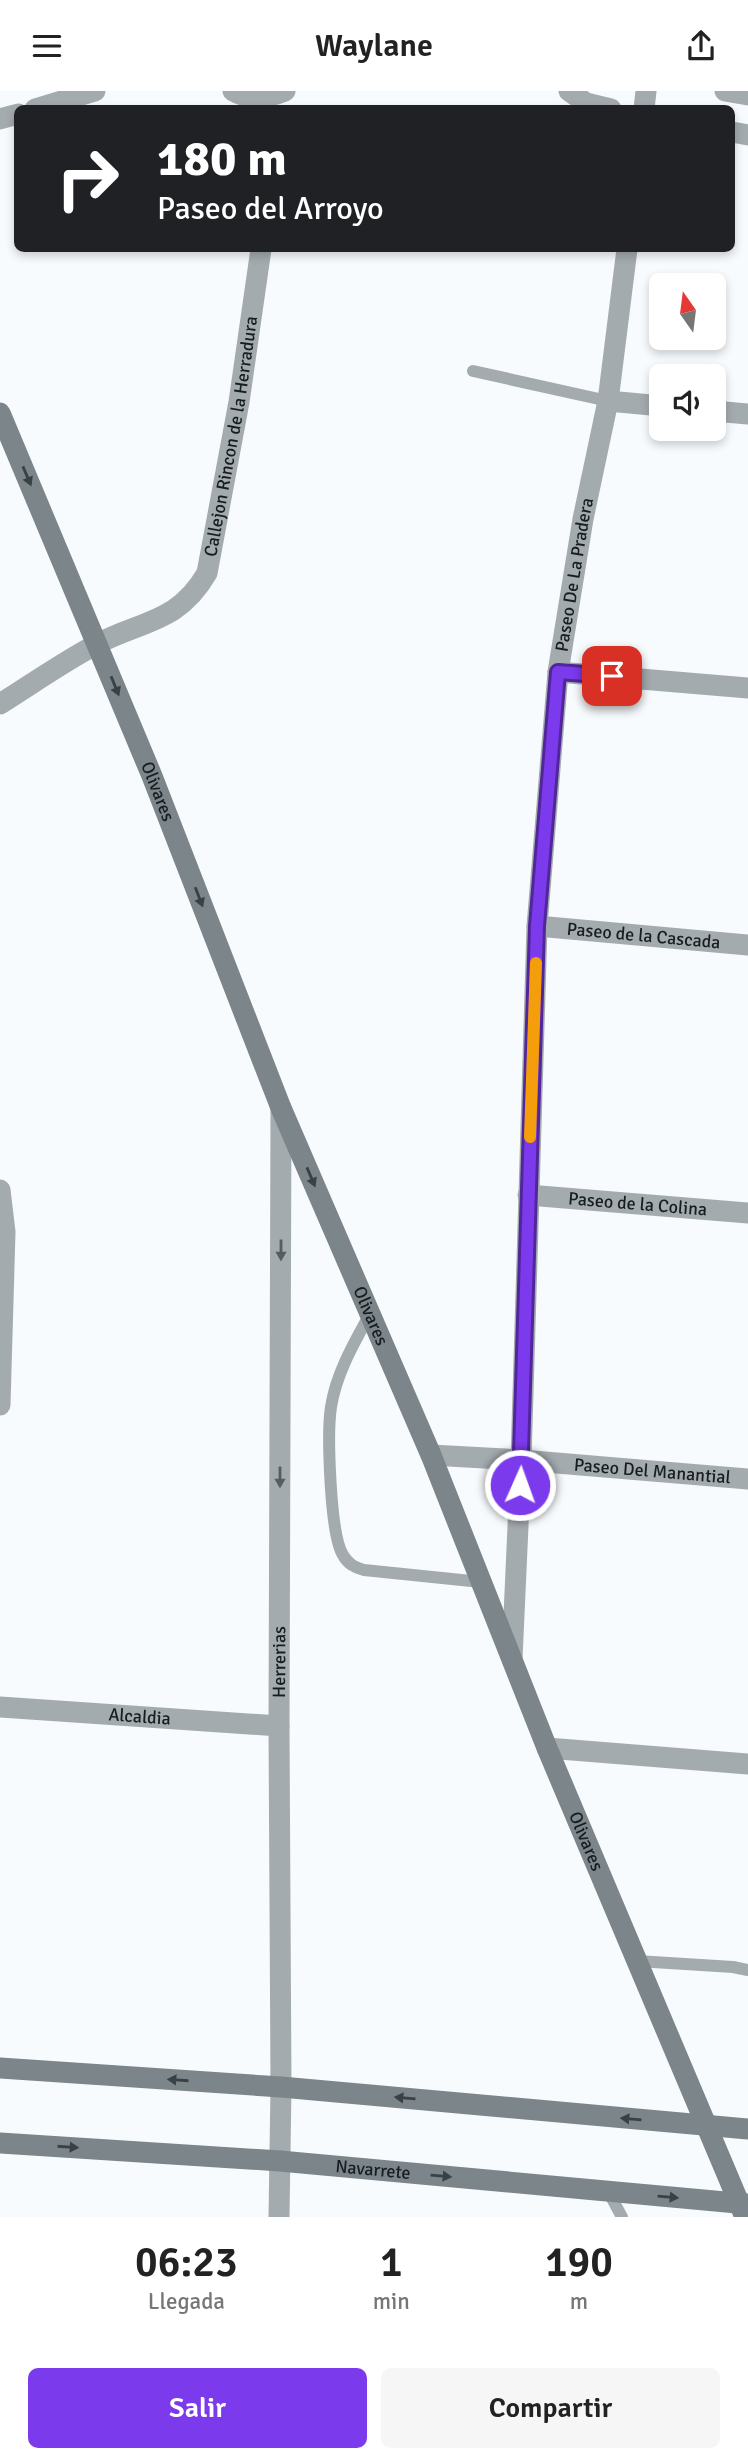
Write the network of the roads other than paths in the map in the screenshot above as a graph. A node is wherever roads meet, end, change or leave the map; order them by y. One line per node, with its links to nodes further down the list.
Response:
1 (95, 91): 5 (street)
2 (233, 91): 7 (street)
3 (569, 91): 9 (street)
4 (725, 91): 6 (street)
5 (66, 95): 8 (street)
6 (748, 95)
7 (276, 99)
8 (44, 105)
9 (594, 105)
10 (261, 252): 18 (street, Callejon Rincon de la Herradura)
11 (627, 252): 13 (street, Paseo De La Pradera)
12 (473, 371): 13 (lane)
13 (608, 401): 14 (street); 19 (street, Paseo De La Pradera)
14 (649, 405)
15 (726, 412): 17 (street)
16 (0, 413): 18 (main road, Olivares, one-way to 18)
17 (748, 414)
18 (97, 644): 21 (street, Callejon Rincon de la Herradura); 24 (main road, Olivares, one-way to 24)
19 (558, 672): 20 (street); 22 (street, Paseo De La Pradera)
20 (748, 688)
21 (0, 704)
22 (537, 926): 23 (street, Paseo de la Cascada); 26 (street, Paseo De La Pradera)
23 (748, 946)
24 (281, 1108): 28 (main road, Olivares, one-way to 28); 36 (street, Herrerias, one-way to 36)
25 (0, 1190): 29 (street)
26 (528, 1195): 27 (street, Paseo de la Colina); 31 (street, Paseo De La Pradera)
27 (748, 1213)
28 (370, 1314): 30 (main road, Olivares); 33 (lane)
29 (0, 1405)
30 (431, 1455): 31 (street, Paseo Del Manantial); 33 (main road, Olivares)
31 (521, 1460): 32 (street, Paseo Del Manantial); 34 (street, Paseo De La Pradera)
32 (748, 1479)
33 (481, 1582): 34 (main road, Olivares)
34 (512, 1659): 37 (main road, Olivares)
35 (0, 1707): 36 (street, Alcaldia)
36 (279, 1727): 42 (street, Herrerias)
37 (547, 1748): 38 (street); 39 (main road, Olivares)
38 (748, 1764)
39 (637, 1961): 40 (lane); 43 (main road, Olivares)
40 (748, 1970)
41 (0, 2068): 42 (main road, one-way to 41)
42 (281, 2087): 43 (main road, one-way to 42); 46 (street, Herrerias)
43 (707, 2125): 44 (main road); 48 (main road, Olivares)
44 (748, 2129)
45 (0, 2143): 46 (main road, Navarrete, one-way to 46)
46 (280, 2161): 47 (main road, Navarrete, one-way to 47); 49 (street, Herrerias)
47 (608, 2191): 48 (main road, Navarrete, one-way to 48); 50 (lane)
48 (744, 2208)
49 (278, 2217)
50 (622, 2217)

